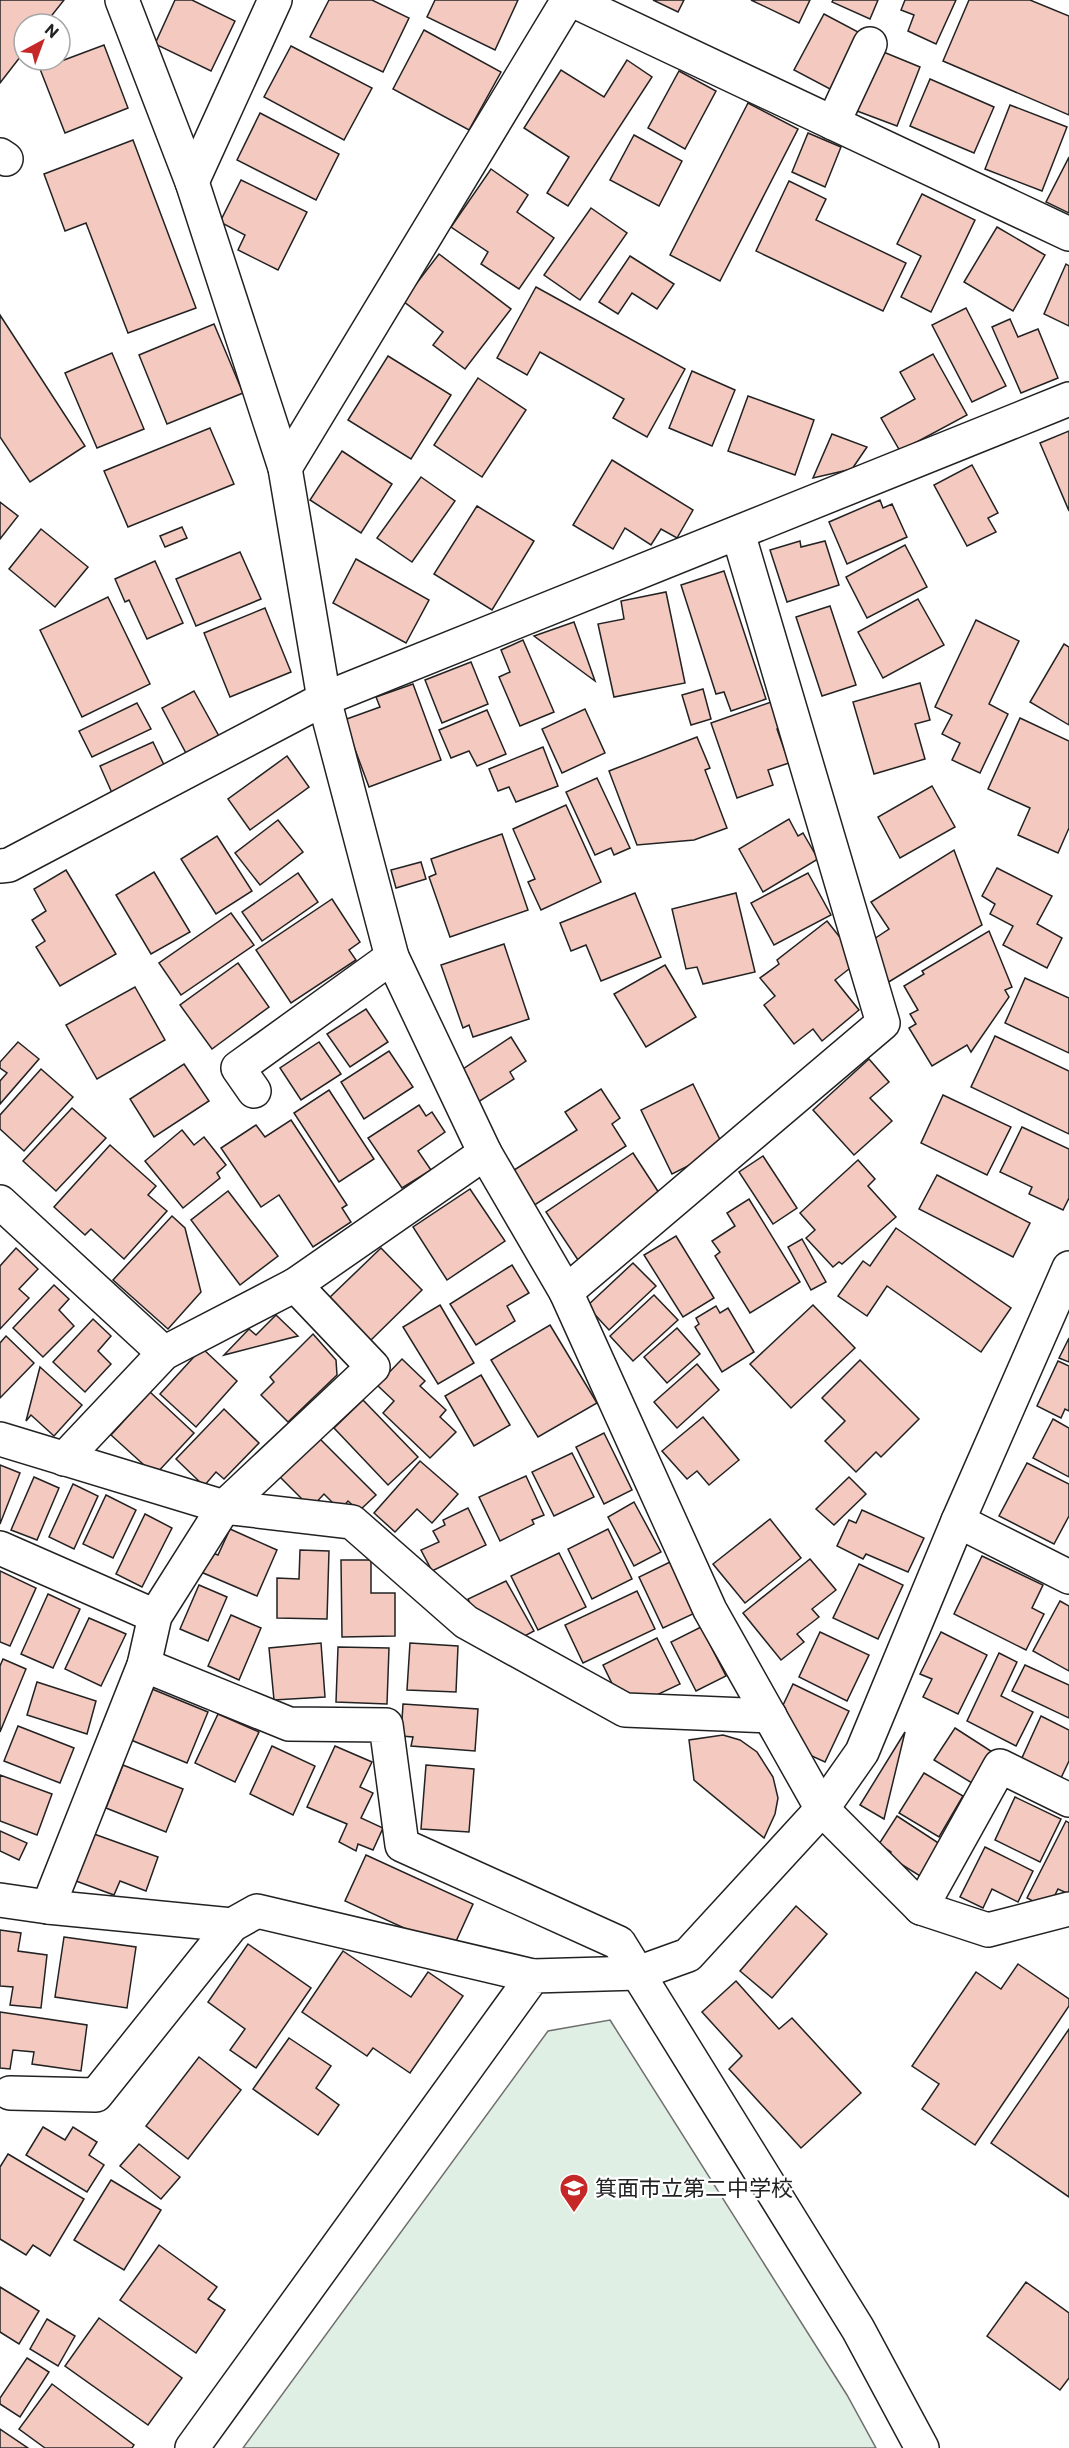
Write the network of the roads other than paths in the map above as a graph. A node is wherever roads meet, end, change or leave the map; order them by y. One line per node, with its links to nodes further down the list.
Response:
1 (122, 0): 6 (street)
2 (275, 0): 6 (street)
3 (570, 0): 5 (street); 9 (street)
4 (870, 44): 5 (street)
5 (833, 123): 7 (street)
6 (192, 182): 9 (street)
7 (1069, 234)
8 (1069, 399): 10 (street)
9 (285, 468): 11 (street)
10 (738, 533): 11 (street); 19 (street)
11 (324, 699): 12 (street); 13 (street)
12 (0, 866)
13 (392, 957): 14 (street); 15 (street)
14 (254, 1091)
15 (486, 1153): 18 (street); 19 (street)
16 (0, 1202): 20 (street)
17 (1069, 1268): 24 (street)
18 (295, 1285): 20 (street); 23 (street)
19 (566, 1292): 29 (street)
20 (164, 1353): 22 (street)
21 (0, 1439): 22 (street)
22 (64, 1460): 23 (street)
23 (224, 1507): 27 (street); 29 (street)
24 (958, 1521): 26 (street); 31 (street)
25 (0, 1548): 27 (street)
26 (1069, 1577)
27 (155, 1616): 28 (street)
28 (144, 1665): 33 (street); 37 (street)
29 (770, 1716): 31 (street)
30 (1069, 1800): 34 (street)
31 (822, 1809): 34 (street); 37 (street)
32 (0, 1900): 33 (street)
33 (48, 1907): 36 (street)
34 (921, 1908): 35 (street)
35 (1069, 1909)
36 (232, 1925): 38 (street); 39 (street)
37 (638, 1973): 38 (street); 41 (street)
38 (533, 1976): 40 (street)
39 (3, 2098)
40 (192, 2448)
41 (922, 2448)

